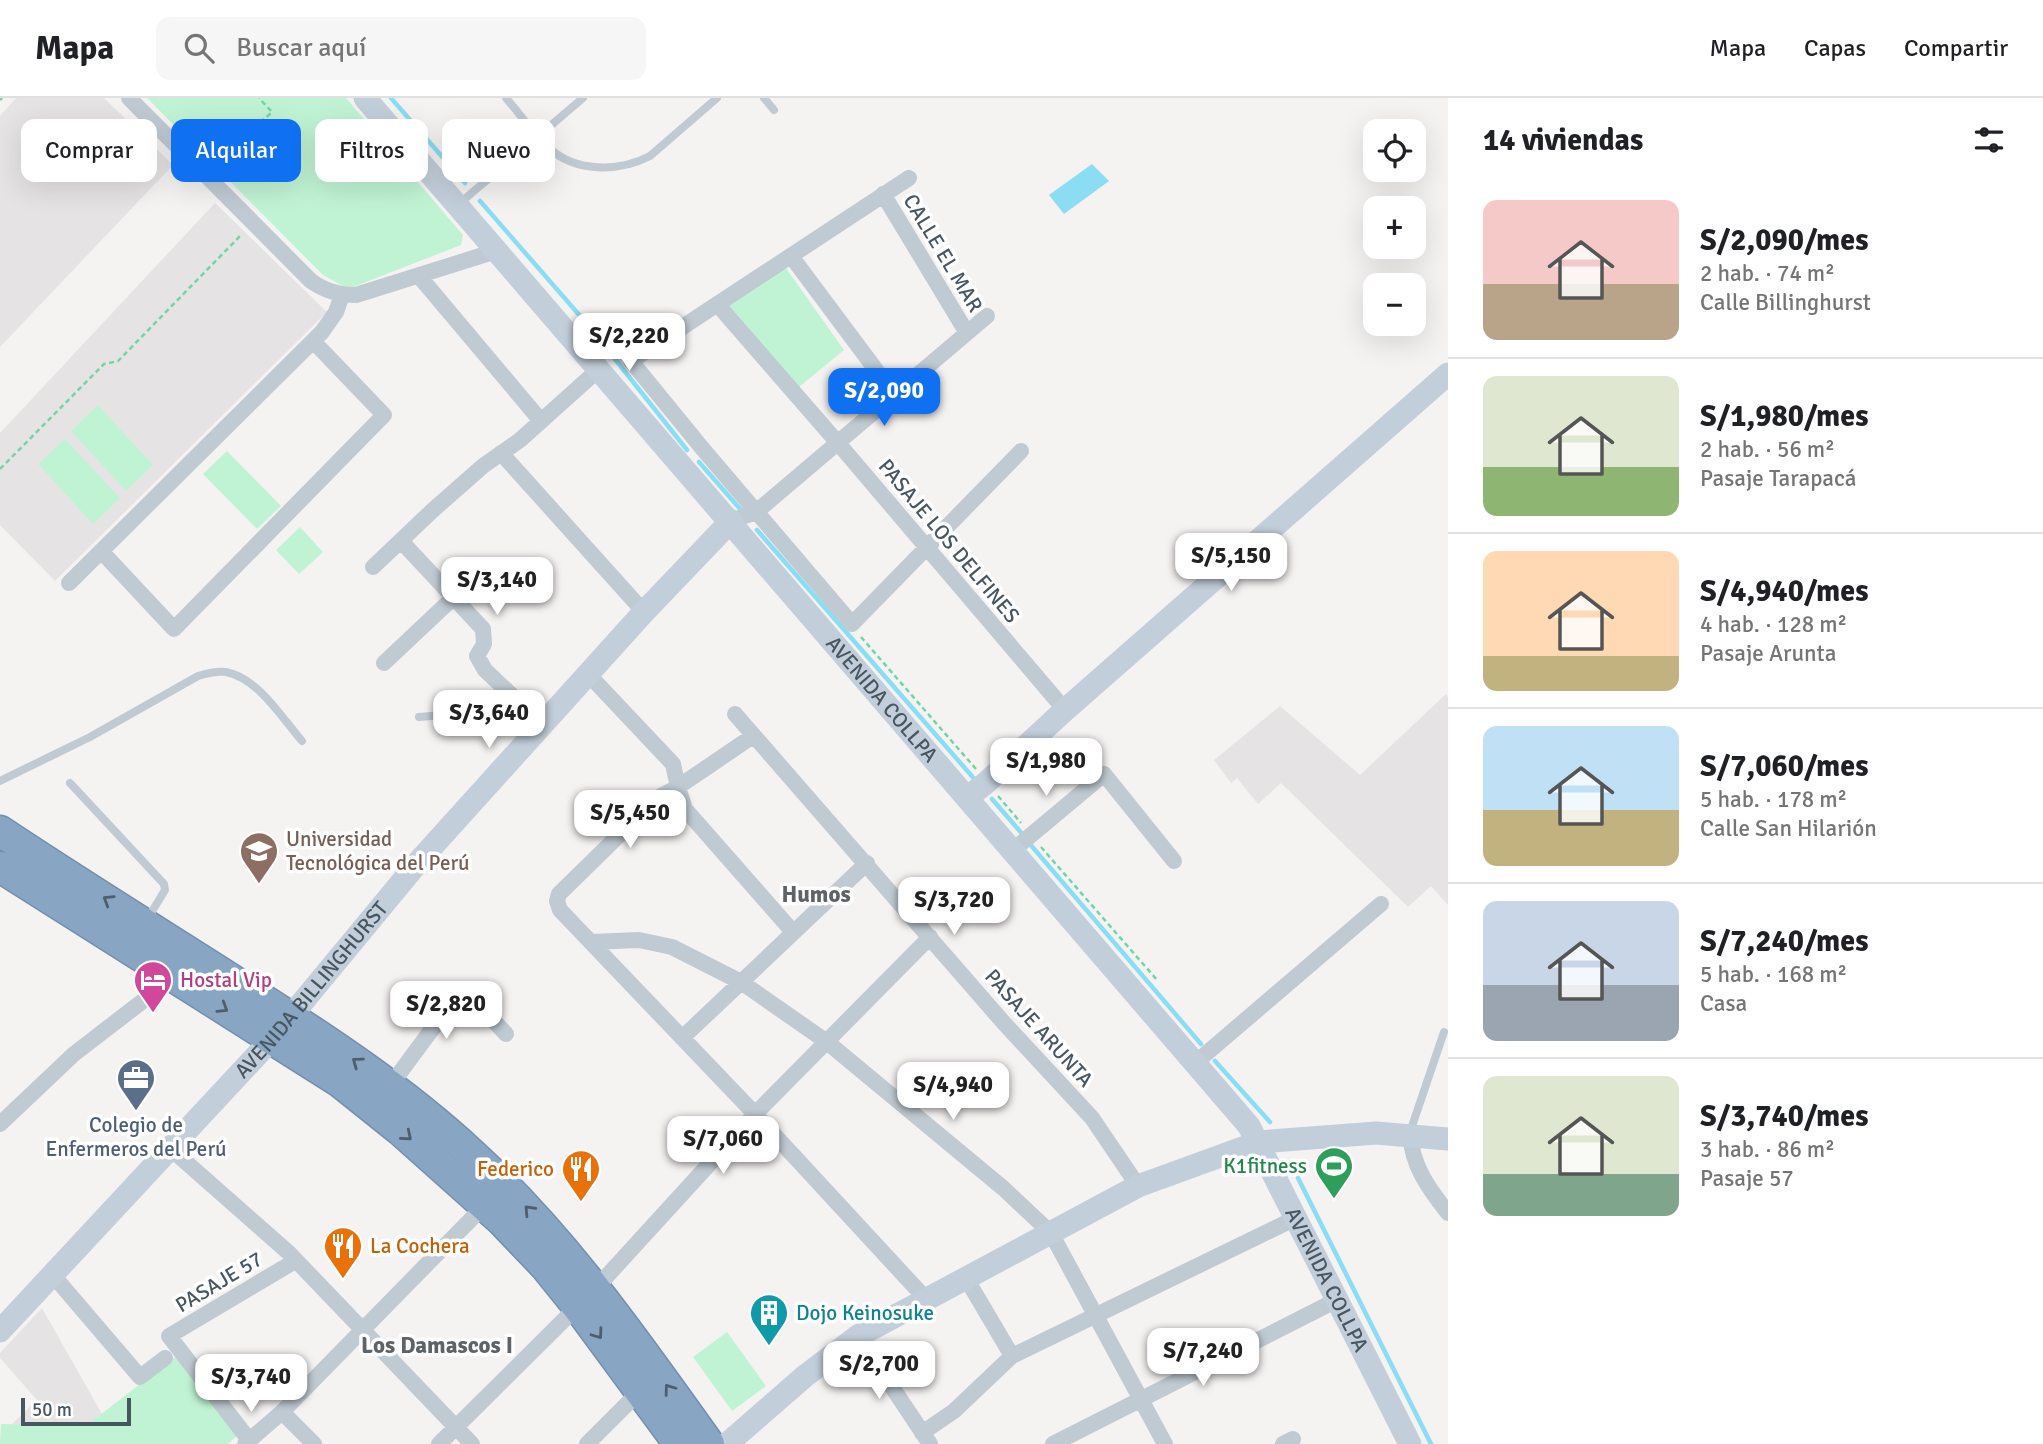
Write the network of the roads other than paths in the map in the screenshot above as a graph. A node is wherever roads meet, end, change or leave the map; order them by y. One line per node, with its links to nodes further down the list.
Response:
1 (129, 98): 18 (street)
2 (365, 98): 14 (main road, AVENIDA COLLPA)
3 (506, 98): 8 (lane)
4 (583, 98): 9 (lane)
5 (717, 98): 10 (lane)
6 (764, 98): 7 (lane)
7 (774, 110)
8 (524, 119)
9 (555, 122)
10 (555, 153)
11 (909, 178): 13 (street)
12 (484, 182): 14 (lane)
13 (883, 194): 16 (street); 21 (street, CALLE EL MAR)
14 (457, 205): 15 (main road, AVENIDA COLLPA)
15 (496, 251): 17 (street); 23 (main road, AVENIDA COLLPA)
16 (791, 256): 19 (street); 25 (street)
17 (419, 276): 18 (street); 26 (street)
18 (342, 295): 22 (street)
19 (717, 304): 27 (street, PASAJE LOS DELFINES); 28 (street)
20 (987, 316): 21 (street)
21 (967, 332): 25 (street)
22 (313, 341): 36 (street); 36 (street)
23 (598, 370): 26 (street); 31 (main road, AVENIDA COLLPA)
24 (1448, 374): 43 (main road)
25 (894, 394): 27 (street)
26 (541, 421): 30 (street)
27 (838, 443): 32 (street); 35 (street, PASAJE LOS DELFINES)
28 (702, 448): 31 (street); 32 (street)
29 (1021, 451): 35 (street)
30 (501, 453): 34 (street); 40 (street)
31 (681, 465): 33 (main road, AVENIDA COLLPA)
32 (757, 512): 33 (street); 35 (street)
33 (731, 521): 40 (main road, AVENIDA BILLINGHURST); 52 (main road, AVENIDA COLLPA)
34 (401, 541): 37 (street); 39 (street)
35 (927, 547): 43 (street, PASAJE LOS DELFINES)
36 (101, 551): 38 (street)
37 (373, 567)
38 (69, 583)
39 (454, 597): 41 (street); 46 (street)
40 (644, 612): 42 (main road, AVENIDA BILLINGHURST)
41 (383, 663)
42 (588, 674): 46 (main road, AVENIDA BILLINGHURST); 51 (street)
43 (1065, 710): 52 (main road)
44 (735, 714): 47 (street, PASAJE ARUNTA)
45 (419, 717): 46 (lane)
46 (534, 717): 66 (main road, AVENIDA BILLINGHURST)
47 (753, 736): 51 (street); 56 (street, PASAJE ARUNTA)
48 (302, 741): 49 (lane)
49 (0, 780)
50 (70, 783): 59 (lane)
51 (678, 786): 60 (street); 62 (street)
52 (967, 798): 54 (main road, AVENIDA COLLPA)
53 (0, 831): 57 (highway)
54 (1012, 851): 55 (street); 71 (main road, AVENIDA COLLPA)
55 (1174, 861)
56 (867, 863): 60 (street); 61 (street, PASAJE ARUNTA)
57 (17, 866): 59 (highway, one-way to 57); 64 (highway)
58 (1381, 904): 71 (street)
59 (145, 924): 63 (highway)
60 (793, 932): 65 (street)
61 (930, 937): 70 (street); 80 (street, PASAJE ARUNTA)
62 (591, 942): 65 (street); 69 (street)
63 (197, 957): 64 (highway); 66 (highway)
64 (174, 976): 66 (highway, one-way to 66); 74 (street)
65 (741, 982): 69 (street); 70 (street)
66 (281, 1027): 72 (highway, one-way to 66); 78 (main road, AVENIDA BILLINGHURST); 81 (highway, one-way to 81)
67 (1444, 1032): 76 (lane)
68 (506, 1034): 72 (street)
69 (682, 1038): 73 (street)
70 (827, 1042): 73 (street); 84 (street)
71 (1194, 1064): 77 (main road, AVENIDA COLLPA)
72 (390, 1086): 88 (highway, one-way to 72)
73 (755, 1114): 88 (street); 89 (street)
74 (0, 1124)
75 (1448, 1139): 76 (main road)
76 (1410, 1140): 77 (main road); 79 (main road); 82 (street)
77 (1261, 1147): 80 (main road); 83 (main road, AVENIDA COLLPA)
78 (171, 1149): 85 (street); 86 (main road, AVENIDA BILLINGHURST)
79 (1448, 1151)
80 (1138, 1186): 84 (main road)
81 (485, 1205): 88 (highway); 92 (street)
82 (1448, 1213)
83 (1294, 1219): 90 (main road, AVENIDA COLLPA); 91 (street)
84 (1051, 1233): 87 (main road); 91 (street)
85 (295, 1261): 92 (street); 102 (street, PASAJE 57)
86 (51, 1274): 93 (main road, AVENIDA BILLINGHURST); 96 (street)
87 (966, 1278): 89 (main road); 95 (street)
88 (587, 1297): 97 (highway, one-way to 97); 100 (street); 108 (highway, one-way to 88)
89 (926, 1300): 94 (main road)
90 (1337, 1300): 98 (street); 112 (main road, AVENIDA COLLPA)
91 (1095, 1316): 95 (street); 98 (street)
92 (360, 1330): 99 (street); 100 (street)
93 (0, 1331)
94 (858, 1336): 101 (street); 109 (main road)
95 (1012, 1356): 101 (street)
96 (165, 1358)
97 (640, 1391): 106 (street); 107 (highway)
98 (1140, 1399): 110 (street); 111 (street)
99 (282, 1412): 102 (street); 103 (street)
100 (456, 1428): 104 (street); 105 (street)
101 (926, 1438)
102 (247, 1442)
103 (314, 1444)
104 (439, 1444)
105 (472, 1444)
106 (587, 1444)
107 (679, 1444)
108 (709, 1444)
109 (727, 1444)
110 (1053, 1444)
111 (1165, 1444)
112 (1410, 1444)

